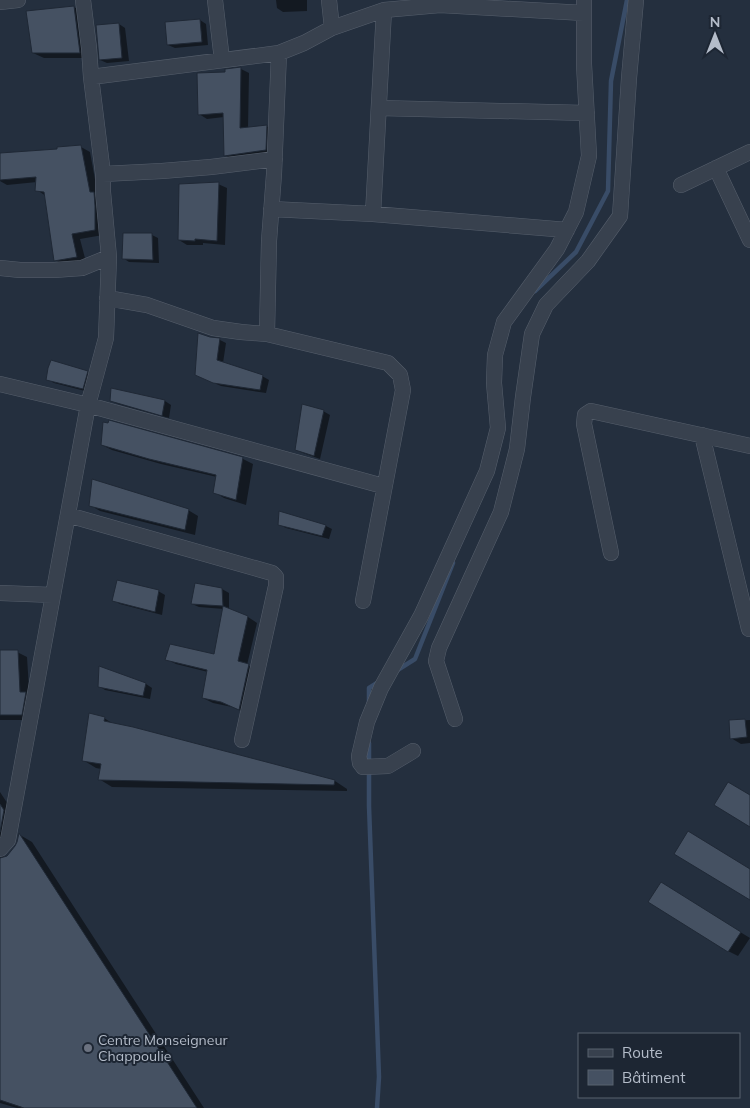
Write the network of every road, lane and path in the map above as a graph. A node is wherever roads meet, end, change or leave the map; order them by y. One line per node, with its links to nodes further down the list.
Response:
1 (18, 0): 6 (street)
2 (83, 0): 13 (street)
3 (214, 0): 12 (street)
4 (329, 0): 10 (street)
5 (636, 0): 40 (street)
6 (0, 2)
7 (440, 2): 8 (street); 9 (street)
8 (584, 7): 15 (street)
9 (384, 10): 10 (street); 14 (street)
10 (332, 28): 11 (street)
11 (280, 52): 12 (street); 17 (street)
12 (222, 60): 13 (street)
13 (91, 77): 19 (street)
14 (379, 108): 15 (street); 22 (street)
15 (587, 114): 23 (street)
16 (750, 152): 18 (street)
17 (275, 158): 19 (street); 21 (street)
18 (716, 168): 20 (street); 24 (street)
19 (103, 174): 25 (street)
20 (681, 185)
21 (271, 209): 22 (street); 28 (street)
22 (373, 214): 23 (street)
23 (567, 230): 42 (street)
24 (750, 240)
25 (109, 256): 26 (street); 27 (street)
26 (0, 268)
27 (107, 298): 28 (street); 30 (street)
28 (267, 334): 33 (street)
29 (0, 384): 30 (street)
30 (88, 405): 33 (street); 34 (street)
31 (702, 435): 32 (street); 35 (street); 39 (street)
32 (750, 446)
33 (383, 486): 38 (street)
34 (68, 515): 37 (street); 41 (street)
35 (611, 553)
36 (0, 593): 37 (street)
37 (53, 594): 43 (street)
38 (363, 600)
39 (749, 629)
40 (455, 719)
41 (242, 740)
42 (412, 751)
43 (0, 849)

